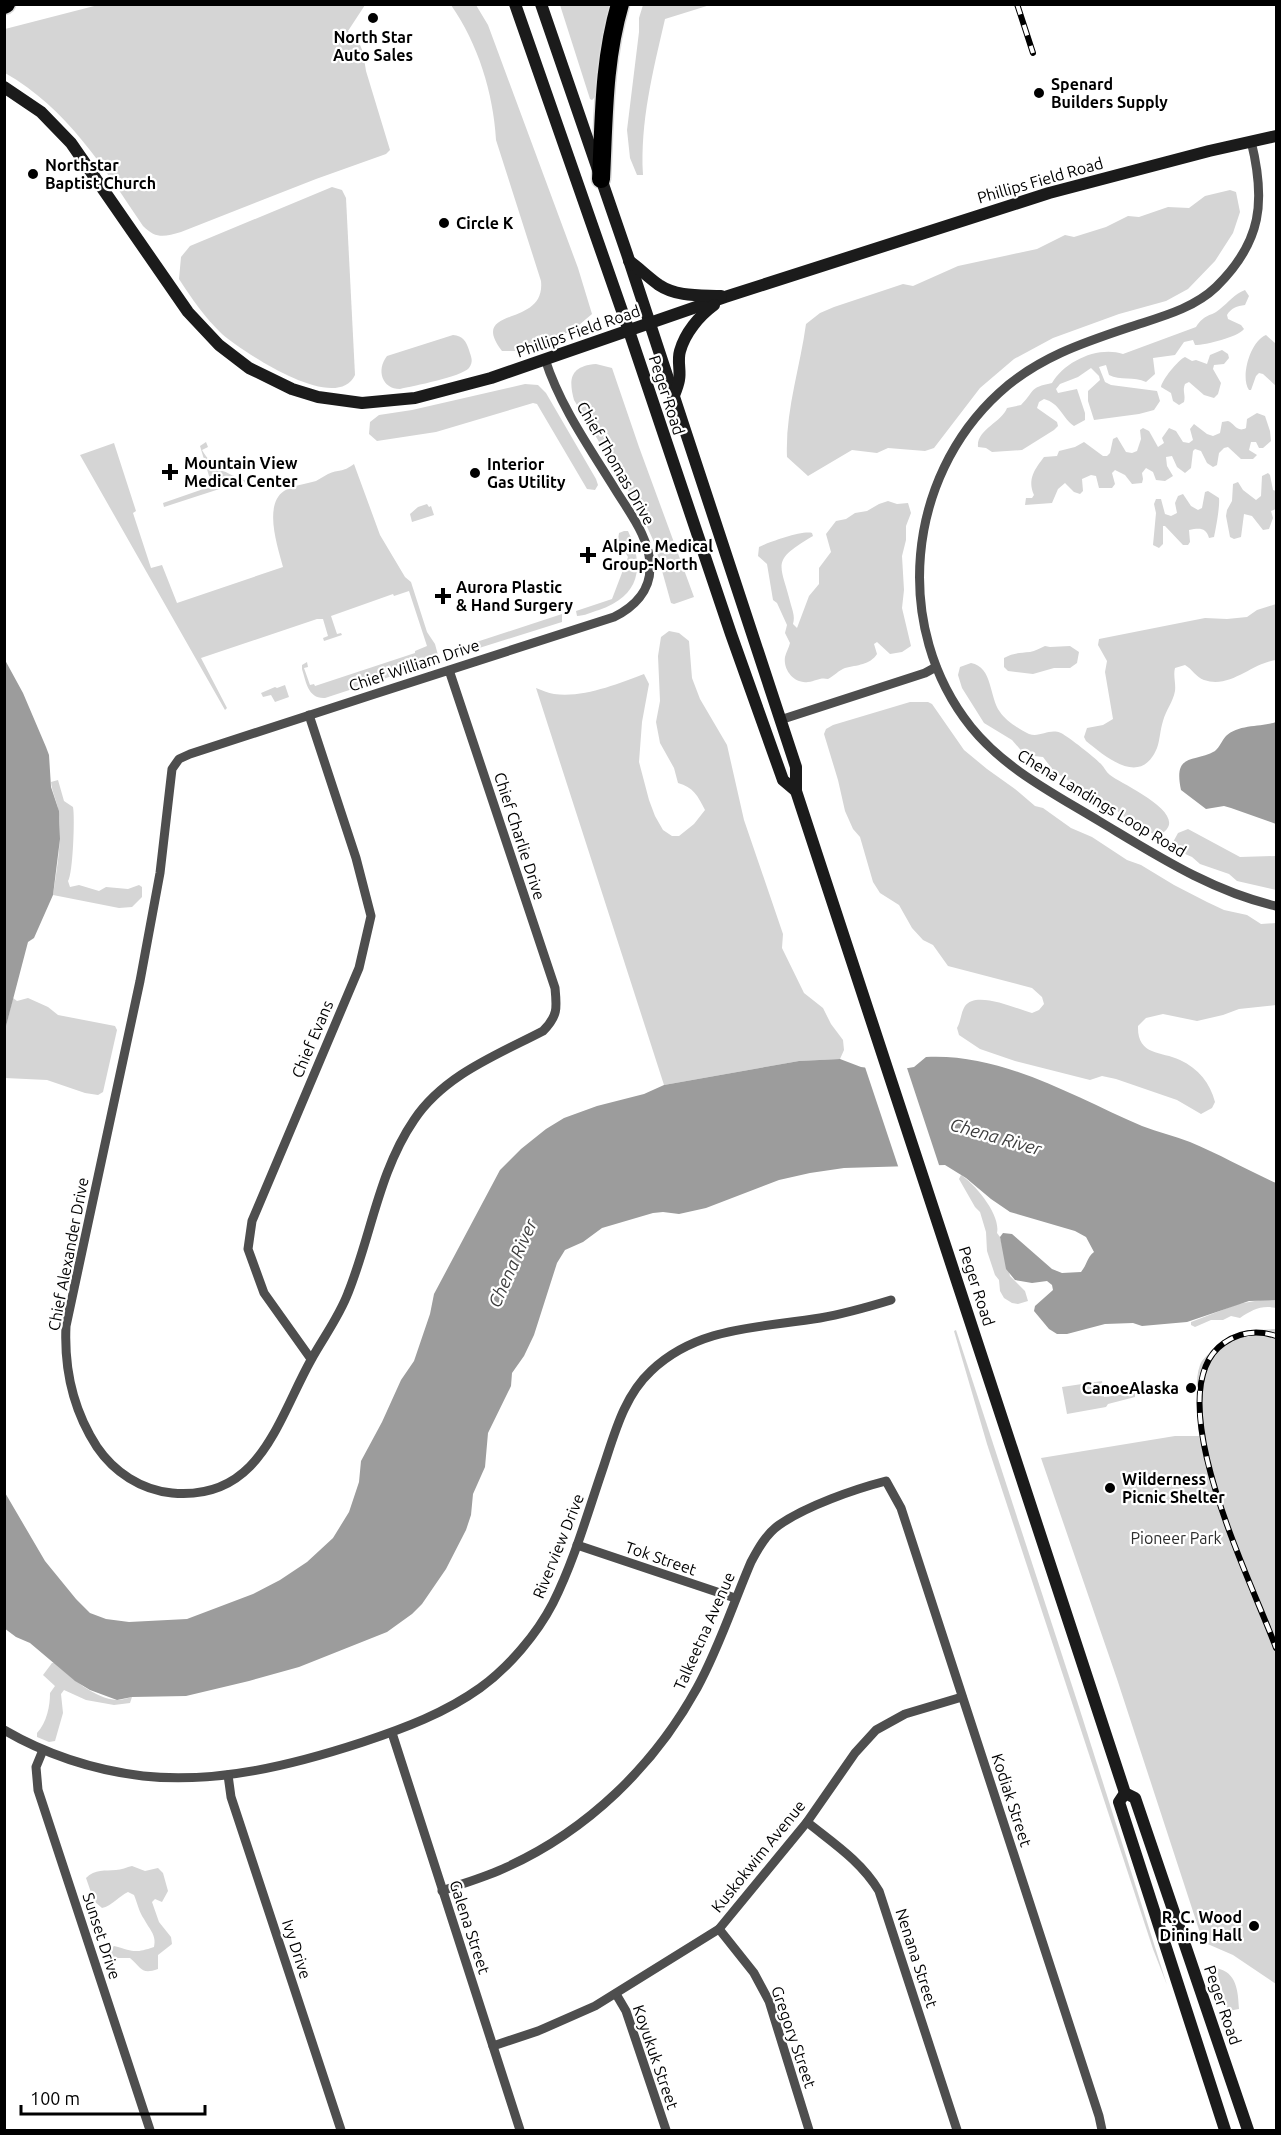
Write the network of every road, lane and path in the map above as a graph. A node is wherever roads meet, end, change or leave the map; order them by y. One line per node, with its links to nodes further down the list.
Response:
1 (515, 4): 11 (main road, Peger Road)
2 (542, 4): 7 (main road, Peger Road)
3 (620, 4): 7 (highway)
4 (4, 87): 12 (main road, Phillips Field Road)
5 (1276, 136): 6 (main road, Phillips Field Road)
6 (1251, 141): 9 (main road, Phillips Field Road); 15 (street, Chena Landings Loop Road)
7 (601, 179): 8 (main road, Peger Road)
8 (628, 260): 9 (main road); 10 (main road, Peger Road)
9 (725, 297): 10 (main road, Phillips Field Road); 13 (main road)
10 (648, 324): 11 (main road, Phillips Field Road); 13 (main road, Peger Road)
11 (629, 331): 12 (main road, Phillips Field Road); 20 (main road, Peger Road)
12 (545, 359): 14 (street, Chief Thomas Drive)
13 (673, 398): 18 (main road, Peger Road)
14 (647, 585): 16 (street, Chief William Drive)
15 (936, 667): 18 (street); 21 (street, Chena Landings Loop Road)
16 (448, 670): 17 (street, Chief William Drive); 22 (street, Chief Charlie Drive)
17 (309, 715): 19 (street, Chief William Drive); 24 (street, Chief Evans)
18 (780, 720): 20 (main road, Peger Road)
19 (179, 759): 24 (street, Chief Alexander Drive)
20 (796, 791): 33 (main road, Peger Road)
21 (1276, 906)
22 (556, 1013): 24 (street, Chief Alexander Drive)
23 (891, 1300): 26 (street, Riverview Drive)
24 (311, 1359)
25 (886, 1480): 27 (street, Talkeetna Avenue); 28 (street, Kodiak Street)
26 (577, 1545): 27 (street, Tok Street); 30 (street, Riverview Drive)
27 (735, 1598): 35 (street, Talkeetna Avenue)
28 (962, 1697): 34 (street, Kuskokwim Avenue); 45 (street, Kodiak Street)
29 (4, 1730): 31 (street, Riverview Drive)
30 (392, 1733): 32 (street, Riverview Drive); 35 (street, Galena Street)
31 (42, 1750): 32 (street, Riverview Drive); 39 (street, Sunset Drive)
32 (228, 1775): 40 (street, Ivy Drive)
33 (1125, 1792): 46 (main road, Peger Road); 47 (main road, Peger Road)
34 (807, 1822): 36 (street, Kuskokwim Avenue); 44 (street, Nenana Street)
35 (442, 1891): 38 (street, Galena Street)
36 (719, 1929): 37 (street, Kuskokwim Avenue); 43 (street, Gregory Street)
37 (616, 1994): 38 (street, Kuskokwim Avenue); 42 (street, Koyukuk Street)
38 (493, 2046): 41 (street, Galena Street)
39 (150, 2130)
40 (341, 2130)
41 (520, 2130)
42 (666, 2130)
43 (809, 2130)
44 (957, 2130)
45 (1102, 2130)
46 (1225, 2130)
47 (1248, 2130)

